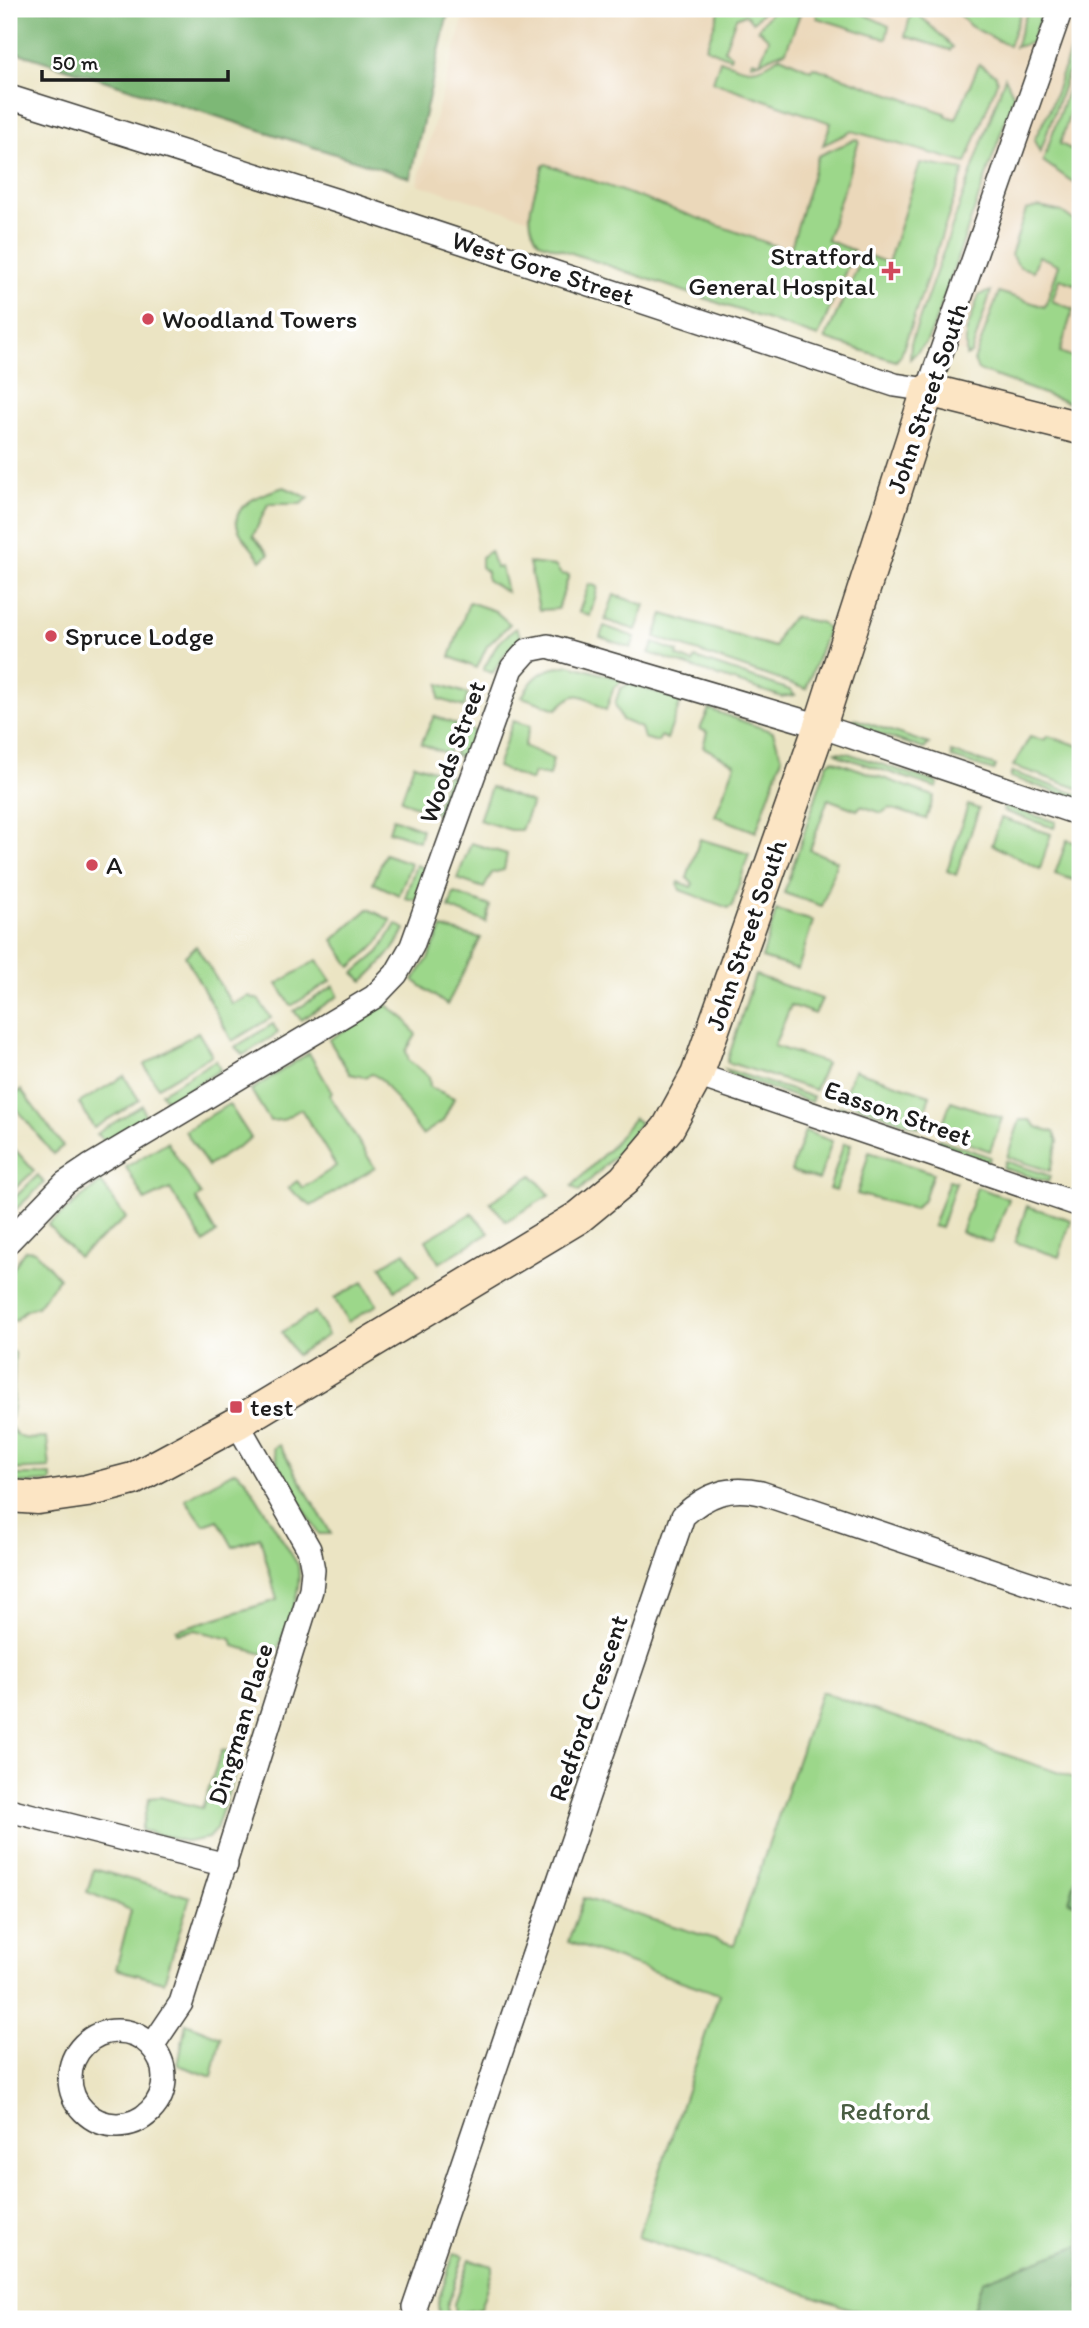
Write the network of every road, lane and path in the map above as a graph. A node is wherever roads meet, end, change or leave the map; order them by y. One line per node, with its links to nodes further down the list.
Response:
1 (1062, 9): 3 (street, John Street South)
2 (9, 97): 3 (street, West Gore Street)
3 (928, 390): 4 (street, West Gore Street); 5 (street, John Street South)
4 (1080, 428)
5 (820, 726): 6 (street, Woods Street); 7 (street, John Street South); 9 (street, Woods Street)
6 (1080, 814)
7 (697, 1075): 8 (street, Easson Street); 10 (street, John Street South)
8 (1080, 1205)
9 (9, 1241)
10 (237, 1423): 11 (street, John Street South); 14 (street, Dingman Place)
11 (9, 1496)
12 (1080, 1600): 16 (street, Redford Crescent)
13 (9, 1810): 14 (street)
14 (226, 1865): 15 (street, Dingman Place)
15 (152, 2046): 15 (street)
16 (418, 2319)

